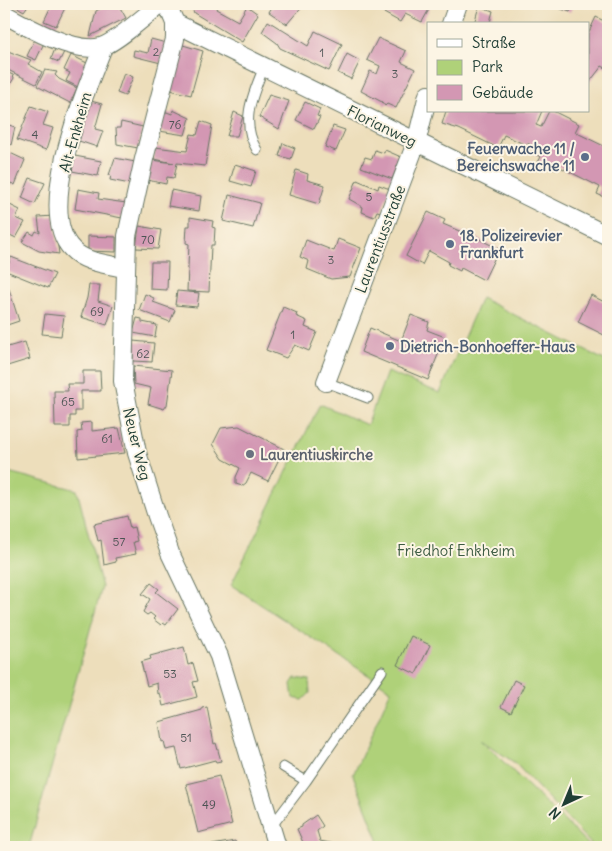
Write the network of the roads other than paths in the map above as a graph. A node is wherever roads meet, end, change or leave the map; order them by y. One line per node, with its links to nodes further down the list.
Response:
1 (160, 4): 7 (street)
2 (167, 4): 6 (street)
3 (458, 4): 4 (street)
4 (452, 22)
5 (8, 23): 7 (street)
6 (175, 23): 8 (street, Florianweg); 13 (street, Neuer Weg)
7 (103, 47): 13 (street, Alt-Enkheim)
8 (264, 67): 10 (street, Florianweg); 11 (lane)
9 (427, 98): 10 (street, Laurentiusstraße)
10 (416, 143): 12 (street, Florianweg); 14 (street, Laurentiusstraße)
11 (257, 150)
12 (608, 236)
13 (125, 268): 19 (street, Neuer Weg)
14 (326, 382): 15 (lane)
15 (368, 398)
16 (382, 671): 18 (lane)
17 (283, 767): 18 (lane)
18 (306, 781): 19 (lane)
19 (270, 827): 20 (street, Neuer Weg)
20 (277, 847)

